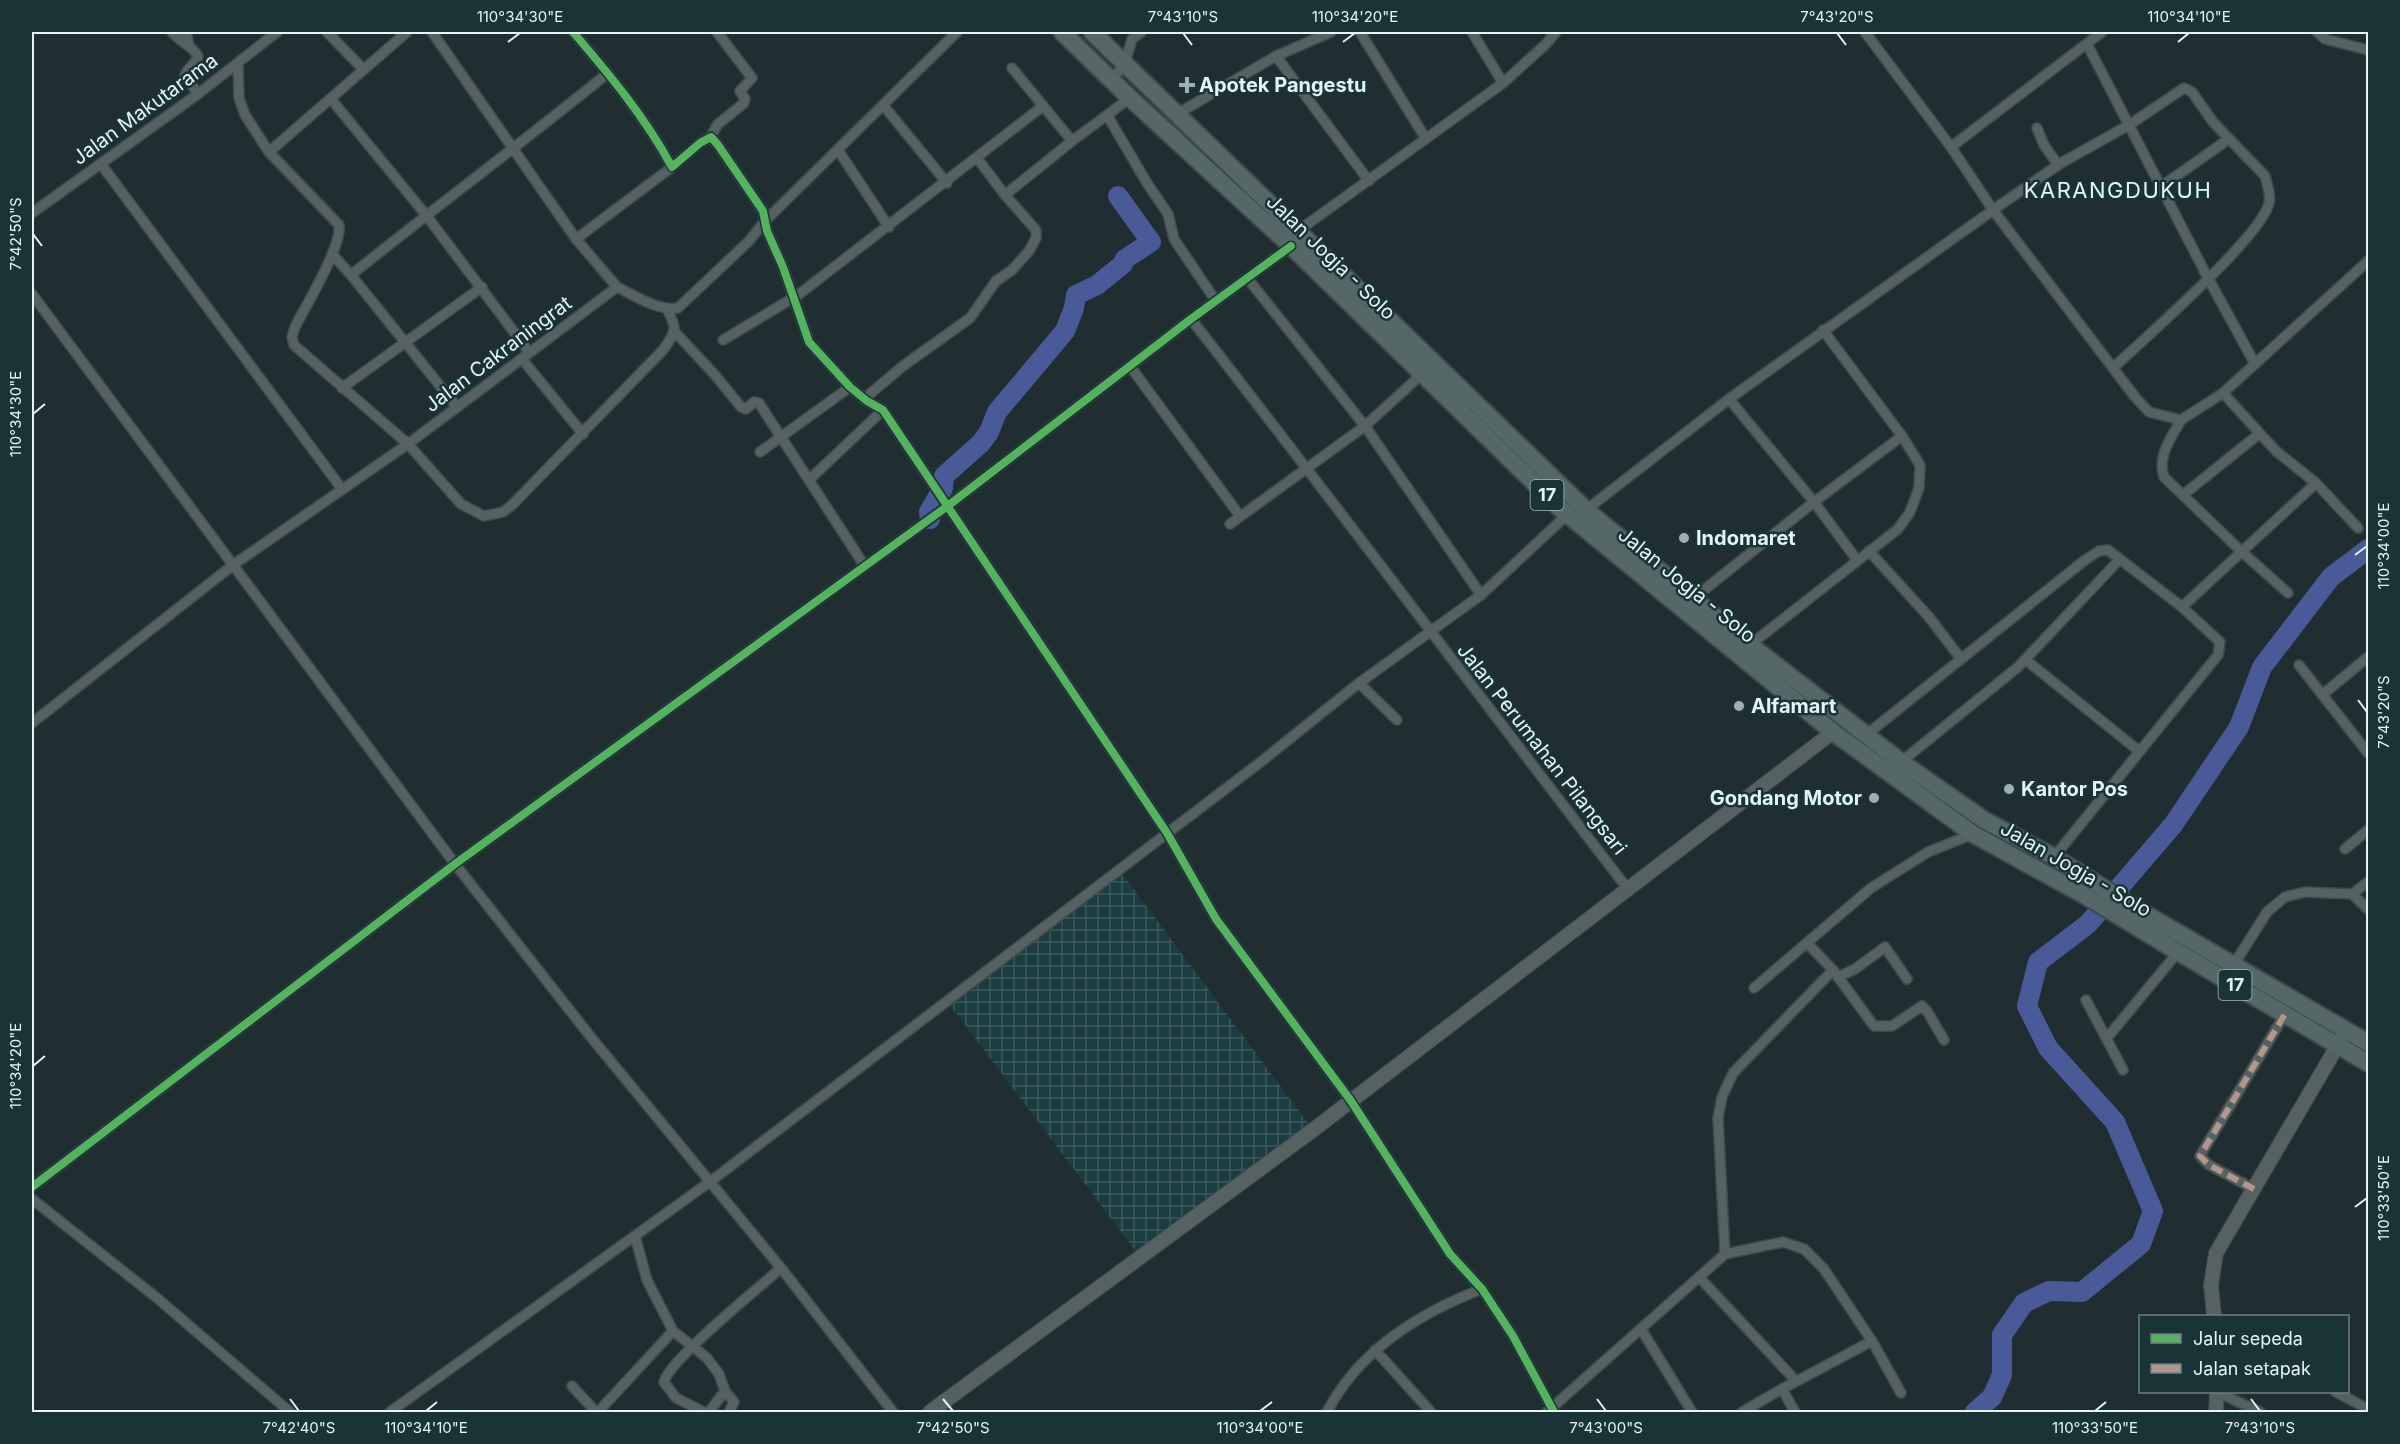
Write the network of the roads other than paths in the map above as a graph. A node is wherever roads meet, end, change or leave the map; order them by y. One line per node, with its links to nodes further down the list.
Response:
1 (172, 32): 21 (street)
2 (186, 32): 21 (street)
3 (278, 32): 25 (street, Jalan Makutarama)
4 (327, 32): 27 (street)
5 (407, 32): 27 (street)
6 (432, 32): 45 (street)
7 (573, 32): 28 (street)
8 (717, 32): 40 (street)
9 (957, 32): 34 (street)
10 (1062, 32): 29 (highway, Jalan Jogja - Solo / 17)
11 (1092, 32): 24 (highway, Jalan Jogja - Solo / 17)
12 (1141, 32): 24 (street)
13 (1331, 32): 23 (street)
14 (1360, 32): 41 (street)
15 (1472, 32): 30 (street)
16 (1556, 32): 30 (street)
17 (1865, 32): 44 (street)
18 (2102, 32): 20 (street)
19 (2317, 32): 22 (street)
20 (2087, 44): 38 (street); 44 (street)
21 (189, 45): 31 (street)
22 (2368, 50)
23 (1276, 56): 36 (street); 52 (street)
24 (1125, 63): 29 (street); 36 (highway, Jalan Jogja - Solo / 17)
25 (238, 64): 31 (street, Jalan Makutarama); 47 (street)
26 (1012, 68): 35 (street)
27 (363, 69): 33 (street)
28 (608, 73): 45 (street); 51 (street)
29 (1112, 80): 32 (highway, Jalan Jogja - Solo / 17)
30 (1503, 82): 41 (street)
31 (198, 94): 49 (street, Jalan Makutarama)
32 (1130, 98): 37 (street); 61 (highway, Jalan Jogja - Solo / 17)
33 (331, 99): 47 (street); 58 (street)
34 (883, 105): 46 (street); 53 (street)
35 (1043, 106): 43 (street); 48 (street)
36 (1177, 114): 61 (highway, Jalan Jogja - Solo / 17)
37 (1107, 115): 43 (street); 72 (street)
38 (2129, 125): 42 (street); 50 (street); 54 (street)
39 (2037, 128): 50 (street)
40 (711, 137): 51 (street); 59 (street)
41 (1426, 139): 52 (street)
42 (2229, 139): 54 (street); 66 (street)
43 (1072, 141): 55 (street)
44 (1951, 147): 56 (street)
45 (514, 149): 58 (street); 62 (street)
46 (837, 150): 59 (street); 60 (street)
47 (269, 152): 63 (street)
48 (977, 159): 53 (street); 55 (street)
49 (101, 164): 57 (street, Jalan Makutarama); 102 (street)
50 (2058, 165): 56 (street)
51 (672, 167): 62 (street)
52 (1370, 181): 61 (street)
53 (947, 183): 60 (street)
54 (2162, 186): 66 (street)
55 (1005, 195): 87 (street)
56 (1993, 210): 75 (street); 82 (street)
57 (32, 213)
58 (426, 215): 65 (street); 68 (street)
59 (765, 221): 71 (street); 73 (street)
60 (889, 226): 71 (street)
61 (1295, 238): 67 (street); 83 (highway, Jalan Jogja - Solo / 17); 106 (highway, Jalan Jogja - Solo / 17)
62 (576, 239): 69 (street)
63 (332, 254): 65 (street); 85 (street)
64 (2368, 261): 80 (street)
65 (351, 275): 78 (street)
66 (2208, 278): 80 (street); 82 (street)
67 (1248, 279): 72 (street); 92 (street)
68 (482, 287): 78 (street); 79 (street)
69 (618, 287): 73 (street); 79 (street, Jalan Cakraningrat)
70 (32, 294): 115 (street)
71 (793, 298): 77 (street); 84 (street)
72 (1216, 301): 74 (street)
73 (667, 309): 76 (street)
74 (1191, 319): 81 (street); 99 (street, Jalan Perumahan Pilangsari)
75 (1823, 330): 88 (street); 95 (street)
76 (675, 332): 93 (street); 96 (street)
77 (723, 340)
78 (406, 344): 85 (street); 89 (street)
79 (526, 355): 89 (street, Jalan Cakraningrat); 93 (street)
80 (2255, 364): 86 (street)
81 (1130, 366): 105 (street); 108 (street)
82 (2114, 367): 91 (street)
83 (1422, 374): 92 (street); 107 (highway, Jalan Jogja - Solo / 17)
84 (850, 387): 87 (street); 96 (street)
85 (342, 388): 97 (street)
86 (2223, 393): 91 (street); 94 (street)
87 (864, 399): 90 (street)
88 (1729, 399): 104 (street); 106 (street)
89 (457, 407): 97 (street, Jalan Cakraningrat)
90 (883, 410): 100 (street); 105 (street)
91 (2181, 420): 103 (street)
92 (1365, 426): 99 (street); 118 (street)
93 (583, 434): 97 (street)
94 (2259, 434): 101 (street); 103 (street)
95 (1902, 436): 104 (street); 111 (street)
96 (781, 437): 98 (street); 100 (street)
97 (408, 444): 102 (street, Jalan Cakraningrat)
98 (760, 452)
99 (1306, 467): 108 (street); 121 (street, Jalan Perumahan Pilangsari)
100 (810, 479): 116 (street)
101 (2316, 483): 110 (street); 112 (street)
102 (342, 489): 115 (street, Jalan Cakraningrat)
103 (2183, 495): 112 (street)
104 (1814, 502): 114 (street); 119 (street)
105 (949, 505): 116 (street); 137 (street)
106 (1586, 510): 119 (highway, Jalan Jogja - Solo / 17)
107 (1568, 514): 118 (street); 131 (highway, Jalan Jogja - Solo / 17)
108 (1240, 516): 109 (street)
109 (1230, 524)
110 (2358, 528)
111 (1869, 551): 114 (street); 124 (street)
112 (2241, 552): 117 (street); 120 (street)
113 (2120, 559): 120 (street); 124 (street); 125 (street)
114 (1857, 560): 122 (street)
115 (233, 565): 130 (street, Jalan Cakraningrat); 141 (street)
116 (864, 566): 141 (street)
117 (2288, 593)
118 (1480, 595): 121 (street)
119 (1694, 598): 122 (highway, Jalan Jogja - Solo / 17)
120 (2182, 607): 133 (street)
121 (1428, 631): 127 (street); 143 (street, Jalan Perumahan Pilangsari)
122 (1750, 645): 132 (highway, Jalan Jogja - Solo / 17)
123 (2368, 657): 128 (street)
124 (1961, 658): 132 (street)
125 (2026, 660): 133 (street); 135 (street)
126 (2299, 666): 128 (street)
127 (1359, 683): 129 (street); 137 (street)
128 (2322, 694): 134 (street)
129 (1397, 720)
130 (32, 723)
131 (1833, 732): 138 (highway, Jalan Jogja - Solo / 17); 143 (street)
132 (1866, 735): 135 (highway, Jalan Jogja - Solo / 17)
133 (2139, 752): 140 (street)
134 (2368, 753)
135 (1901, 762): 140 (highway, Jalan Jogja - Solo / 17)
136 (2368, 830): 139 (street)
137 (1167, 833): 162 (street); 163 (street)
138 (1973, 834): 144 (highway, Jalan Jogja - Solo / 17); 148 (street)
139 (2345, 849)
140 (2054, 858): 144 (highway, Jalan Jogja - Solo / 17)
141 (455, 864): 163 (street); 164 (street)
142 (2368, 882): 145 (street)
143 (1627, 888): 162 (street)
144 (2089, 889): 147 (highway, Jalan Jogja - Solo / 17)
145 (2352, 894): 146 (street); 150 (street)
146 (2368, 909)
147 (2137, 918): 149 (highway, Jalan Jogja - Solo / 17); 150 (highway, Jalan Jogja - Solo / 17)
148 (1807, 943): 151 (street); 153 (street)
149 (2178, 952): 155 (highway, Jalan Jogja - Solo / 17); 156 (street)
150 (2233, 966): 157 (highway, Jalan Jogja - Solo / 17)
151 (1836, 973): 152 (street); 158 (street); 168 (street)
152 (1907, 979)
153 (1754, 988)
154 (2086, 1000): 156 (street)
155 (2285, 1014): 157 (highway, Jalan Jogja - Solo / 17); 165 (street)
156 (2108, 1038): 161 (street)
157 (2342, 1038): 159 (highway, Jalan Jogja - Solo / 17); 160 (highway, Jalan Jogja - Solo / 17); 165 (street)
158 (1944, 1040)
159 (2368, 1043)
160 (2368, 1063)
161 (2123, 1070)
162 (1351, 1101): 171 (street); 195 (street)
163 (711, 1181): 167 (street); 169 (street)
164 (32, 1187)
165 (2254, 1190): 172 (street)
166 (32, 1199): 188 (street)
167 (635, 1236): 174 (street); 189 (street)
168 (1725, 1254): 170 (street); 175 (street)
169 (781, 1268): 176 (street); 194 (street)
170 (1699, 1277): 173 (street); 178 (street)
171 (1482, 1289): 177 (street); 187 (street)
172 (2214, 1315)
173 (1641, 1329): 187 (street); 198 (street)
174 (673, 1330): 176 (street); 190 (street)
175 (1872, 1341): 178 (street); 182 (street)
176 (693, 1346): 181 (street); 191 (street)
177 (1375, 1350): 196 (street); 197 (street)
178 (1796, 1381): 180 (street)
179 (572, 1386): 190 (street)
180 (1782, 1389): 199 (street); 200 (street)
181 (724, 1391): 192 (street); 193 (street)
182 (1901, 1393)
183 (2217, 1393): 201 (street)
184 (2219, 1393): 202 (street)
185 (2338, 1393): 186 (street)
186 (2368, 1409)
187 (1550, 1411)
188 (290, 1413)
189 (390, 1413)
190 (597, 1413)
191 (704, 1413)
192 (709, 1413)
193 (729, 1413)
194 (893, 1413)
195 (930, 1413)
196 (1328, 1413)
197 (1431, 1413)
198 (1692, 1413)
199 (1742, 1413)
200 (1795, 1413)
201 (2216, 1413)
202 (2260, 1413)

